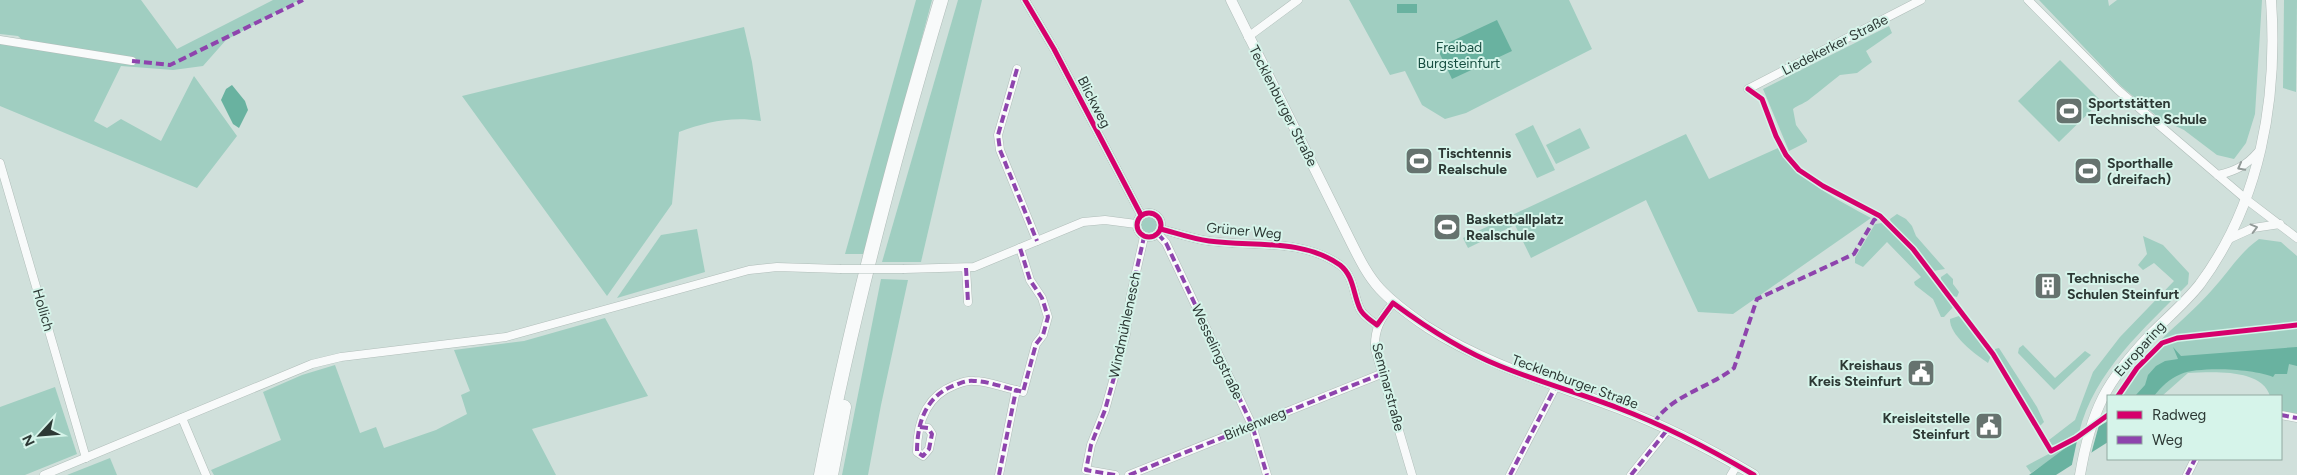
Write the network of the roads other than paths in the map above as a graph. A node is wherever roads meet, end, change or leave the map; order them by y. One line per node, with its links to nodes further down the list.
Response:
1 (941, 0): 45 (highway)
2 (949, 0): 46 (highway)
3 (1025, 0): 18 (street, Blickweg)
4 (1231, 0): 9 (main road, Tecklenburger Straße)
5 (1298, 0): 9 (street)
6 (1922, 0): 13 (street, Liedekerker Straße)
7 (2028, 0): 16 (street)
8 (2271, 0): 14 (main road, Europaring)
9 (1248, 37): 29 (main road, Tecklenburger Straße)
10 (0, 40): 11 (street)
11 (132, 60)
12 (1017, 69): 25 (street)
13 (1748, 89)
14 (2259, 151): 16 (street, one-way to 16); 17 (main road, Europaring)
15 (0, 163): 40 (street, Hollich)
16 (2218, 175): 17 (street)
17 (2247, 200): 20 (street); 23 (main road, Europaring)
18 (1141, 215): 19 (street); 21 (street)
19 (1136, 224): 22 (street); 25 (street)
20 (2280, 224): 23 (street, one-way to 20); 24 (street)
21 (1159, 232): 22 (street, Grüner Weg); 30 (street, Grüner Weg); 37 (street, Wesselingstraße)
22 (1144, 237): 48 (street, Windmühlenesch)
23 (2231, 238): 56 (main road, Europaring)
24 (2297, 238)
25 (1037, 241): 26 (street)
26 (1020, 248): 27 (street); 33 (street)
27 (966, 268): 28 (street); 35 (street, bridge)
28 (968, 302)
29 (1394, 302): 30 (street, Seminarstraße); 32 (main road, Tecklenburger Straße)
30 (1377, 325): 31 (street, Seminarstraße)
31 (1381, 374): 37 (street, Birkenweg); 51 (street, Seminarstraße)
32 (1556, 386): 39 (main road, Tecklenburger Straße); 52 (street)
33 (1016, 390): 38 (street); 47 (street)
34 (2282, 415): 36 (street)
35 (182, 418): 40 (street); 44 (street)
36 (2297, 418)
37 (1252, 426): 49 (street, Birkenweg); 50 (street, Wesselingstraße)
38 (920, 427)
39 (1668, 429): 42 (main road, Tecklenburger Straße); 53 (street)
40 (86, 458): 43 (street)
41 (2194, 460): 57 (street)
42 (1737, 465): 54 (street); 55 (main road, Tecklenburger Straße)
43 (44, 475)
44 (206, 475)
45 (820, 475)
46 (831, 475)
47 (999, 475)
48 (1115, 475)
49 (1129, 475)
50 (1267, 475)
51 (1412, 475)
52 (1510, 475)
53 (1631, 475)
54 (1731, 475)
55 (1754, 475)
56 (2080, 475)
57 (2187, 475)

